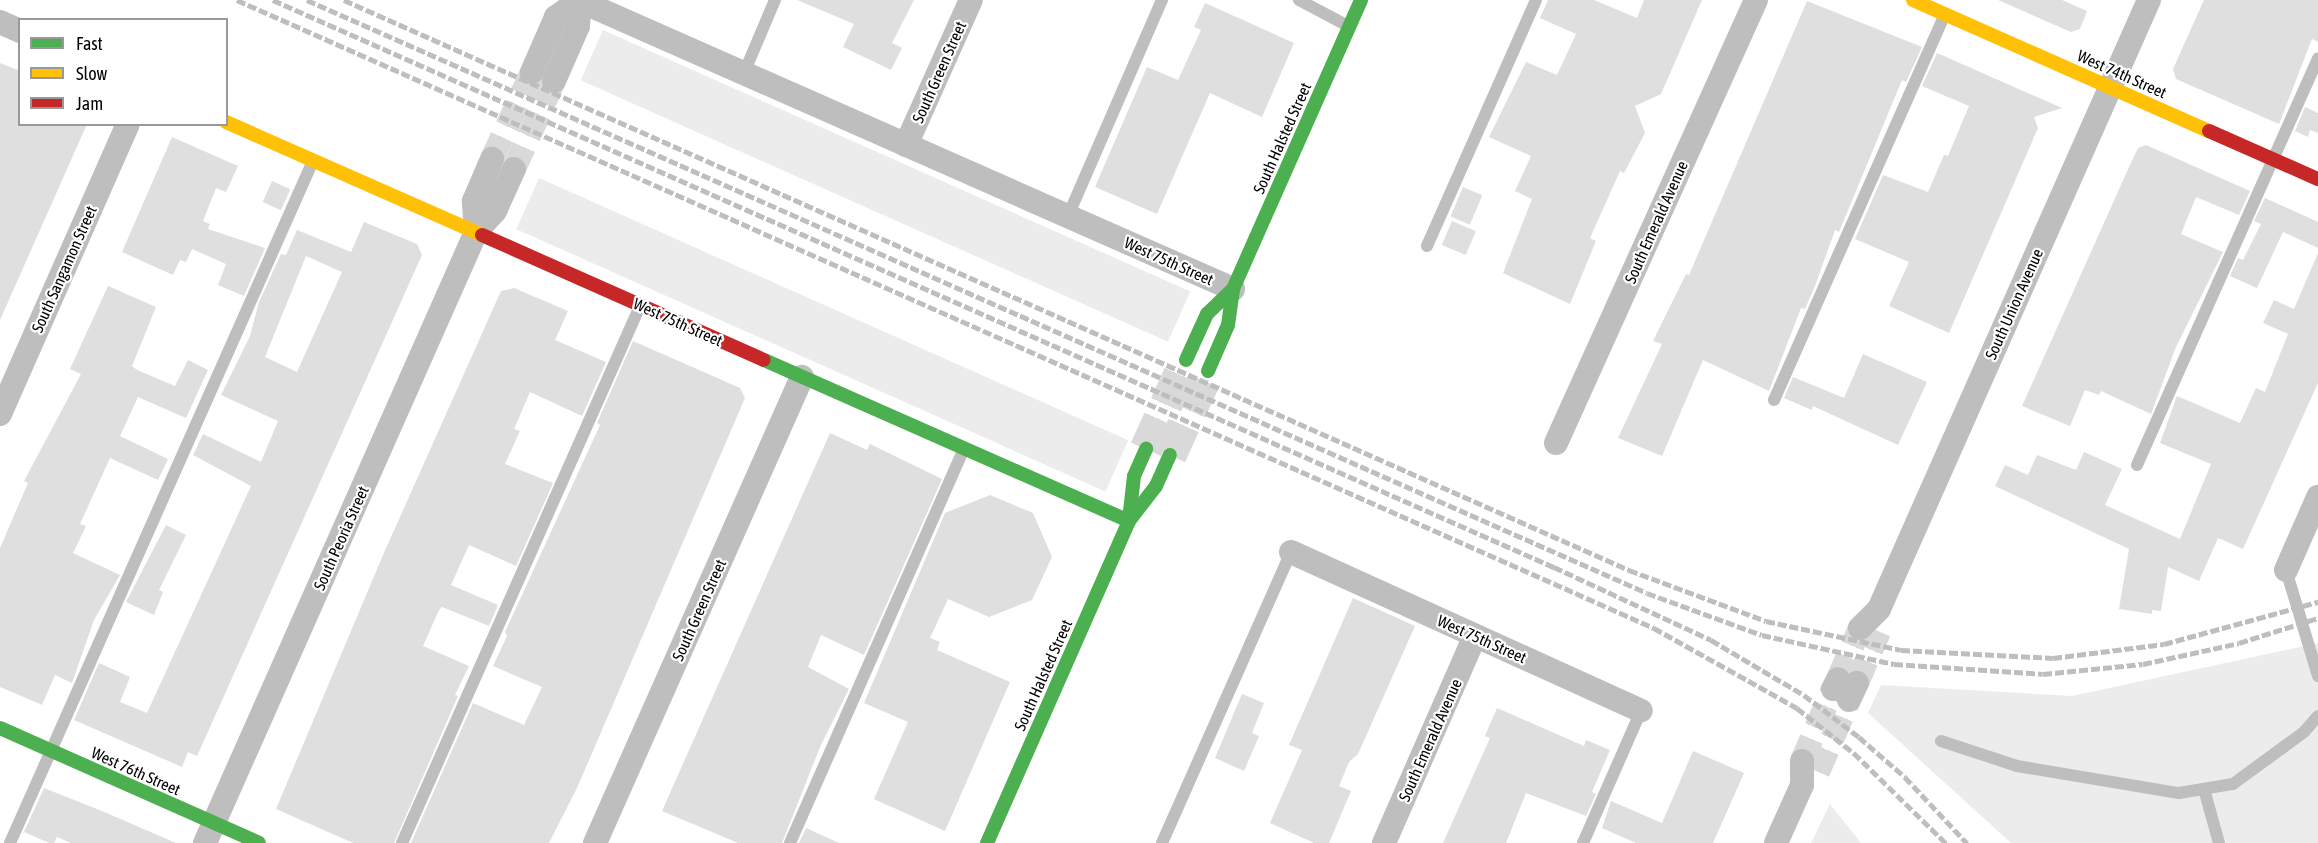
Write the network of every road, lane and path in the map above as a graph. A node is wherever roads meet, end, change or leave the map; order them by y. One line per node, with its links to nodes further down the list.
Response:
1 (579, 0): 17 (street); 18 (street, West 75th Street); 19 (street)
2 (775, 0): 18 (lane)
3 (971, 0): 23 (street, South Green Street)
4 (1162, 0): 29 (lane)
5 (1299, 0): 14 (lane)
6 (1360, 0): 14 (street, South Halsted Street)
7 (1536, 0): 31 (lane)
8 (1756, 0): 39 (street, South Emerald Avenue)
9 (1913, 0): 12 (street, West 74th Street)
10 (1952, 0): 12 (lane)
11 (2149, 0): 20 (street, South Union Avenue)
12 (1946, 14): 20 (street, West 74th Street); 37 (lane)
13 (0, 22): 15 (street)
14 (1349, 26): 32 (street, South Halsted Street)
15 (18, 30)
16 (2318, 58): 25 (lane)
17 (532, 72)
18 (744, 73): 23 (street, West 75th Street)
19 (554, 81)
20 (2110, 87): 25 (street, West 74th Street); 48 (street, South Union Avenue)
21 (228, 123): 26 (street, West 75th Street)
22 (127, 126): 38 (street, South Sangamon Street)
23 (906, 145): 29 (street, West 75th Street)
24 (492, 159): 30 (street, South Peoria Street)
25 (2273, 159): 28 (street, West 74th Street); 43 (lane)
26 (313, 160): 30 (street, West 75th Street); 55 (lane)
27 (514, 169): 30 (street, South Peoria Street)
28 (2318, 179)
29 (1068, 216): 32 (street, West 75th Street)
30 (476, 232): 33 (street, West 75th Street); 58 (street, South Peoria Street)
31 (1427, 246)
32 (1233, 289): 34 (street, South Halsted Street); 35 (street, South Halsted Street)
33 (640, 305): 36 (street, West 75th Street); 61 (lane)
34 (1186, 360)
35 (1208, 371)
36 (802, 377): 40 (street, West 75th Street); 62 (street, South Green Street)
37 (1774, 400)
38 (0, 414)
39 (1557, 443)
40 (964, 448): 45 (street, West 75th Street); 63 (lane)
41 (1146, 449): 45 (street, South Halsted Street)
42 (1170, 455): 45 (street, South Halsted Street)
43 (2137, 465)
44 (2318, 497): 47 (street)
45 (1129, 521): 64 (street, South Halsted Street)
46 (1291, 552): 49 (street, West 75th Street); 65 (lane)
47 (2286, 570): 50 (lane)
48 (1870, 630)
49 (1475, 636): 51 (street, West 75th Street); 66 (street, South Emerald Avenue)
50 (2318, 676)
51 (1641, 711): 67 (lane)
52 (2318, 716): 57 (lane)
53 (0, 728): 55 (street, West 76th Street)
54 (1941, 741): 57 (lane)
55 (51, 751): 58 (street, West 76th Street); 59 (lane)
56 (1807, 772): 68 (street)
57 (2204, 789): 69 (lane)
58 (210, 833): 60 (street, West 76th Street)
59 (10, 843)
60 (259, 843)
61 (402, 843)
62 (596, 843)
63 (790, 843)
64 (987, 843)
65 (1162, 843)
66 (1384, 843)
67 (1583, 843)
68 (1776, 843)
69 (2219, 843)

